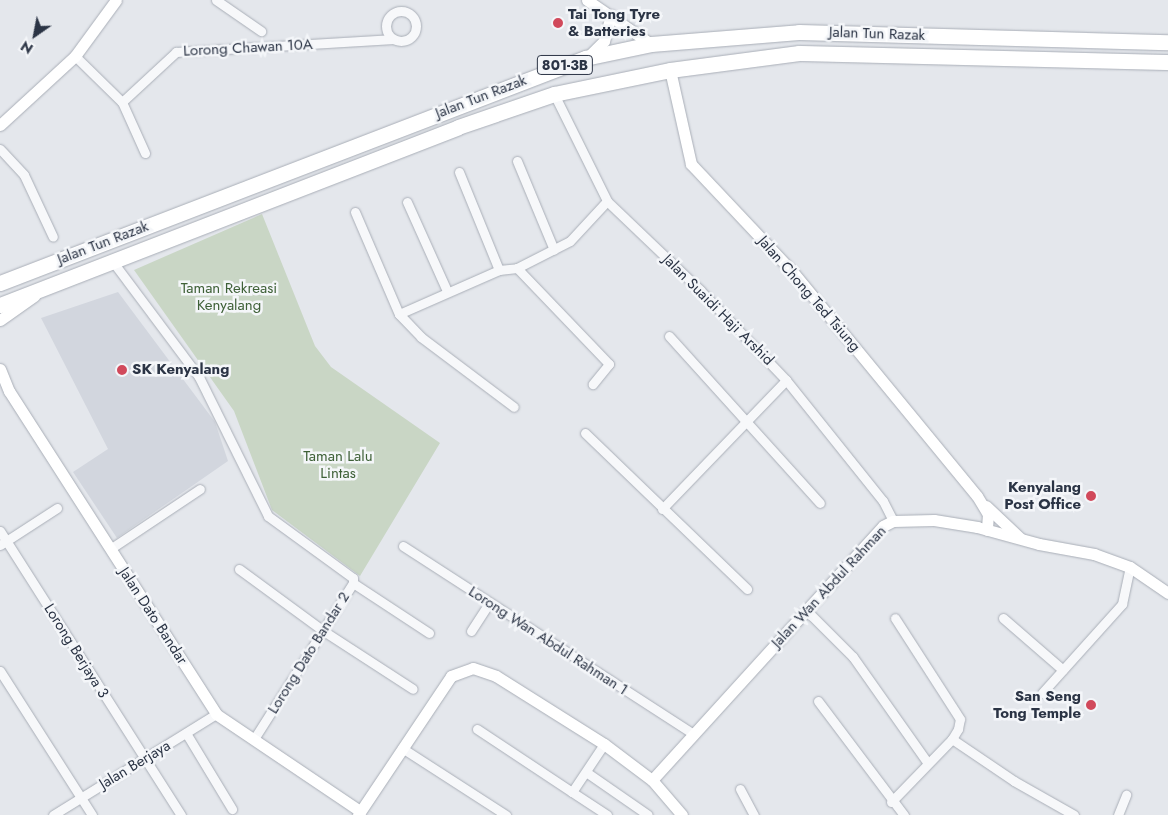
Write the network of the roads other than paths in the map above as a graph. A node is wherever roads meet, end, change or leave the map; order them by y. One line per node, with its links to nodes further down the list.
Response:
1 (116, 0): 9 (street)
2 (216, 0): 5 (street)
3 (587, 0): 4 (street)
4 (610, 15): 8 (street); 10 (street)
5 (261, 30)
6 (394, 39): 14 (street, Lorong Chawan 10A)
7 (1168, 42): 8 (highway, Jalan Tun Razak / 801-3B)
8 (651, 44): 10 (highway, Jalan Tun Razak / 801-3B)
9 (75, 56): 14 (street); 15 (street)
10 (585, 58): 28 (highway, Jalan Tun Razak / 801-3B)
11 (1168, 62): 12 (highway, Jalan Tun Razak)
12 (670, 70): 13 (highway, Jalan Tun Razak); 43 (street, Jalan Chong Ted Tsiung)
13 (554, 94): 20 (street, Jalan Suaidi Haji Arshid); 25 (highway, Jalan Tun Razak)
14 (122, 102): 17 (street)
15 (2, 119)
16 (0, 150): 23 (street)
17 (146, 153)
18 (517, 162): 24 (street)
19 (459, 172): 27 (street)
20 (607, 201): 24 (street); 36 (street, Jalan Suaidi Haji Arshid)
21 (407, 202): 30 (street)
22 (355, 212): 32 (street)
23 (53, 237)
24 (554, 250): 26 (street)
25 (113, 262): 29 (highway, Jalan Tun Razak); 55 (street, Lorong Dato Bandar 2)
26 (517, 268): 27 (street); 37 (street)
27 (499, 270): 30 (street)
28 (0, 283)
29 (50, 286): 31 (highway, Jalan Tun Razak); 33 (street)
30 (447, 291): 32 (street)
31 (0, 305)
32 (399, 314): 38 (street)
33 (0, 320)
34 (669, 336): 39 (street)
35 (0, 369): 52 (street, Jalan Dato Bandar)
36 (786, 380): 39 (street); 46 (street, Jalan Suaidi Haji Arshid)
37 (593, 384)
38 (514, 407)
39 (746, 418): 42 (street); 45 (street)
40 (585, 433): 45 (street)
41 (200, 489): 52 (street)
42 (820, 502)
43 (983, 503): 47 (street); 49 (street, Jalan Chong Ted Tsiung)
44 (57, 508): 50 (street)
45 (662, 509): 56 (street)
46 (893, 521): 47 (street, Jalan Wan Abdul Rahman); 59 (street, Jalan Wan Abdul Rahman)
47 (982, 529): 49 (street, Jalan Wan Abdul Rahman)
48 (0, 531): 50 (street, Lorong Berjaya 3)
49 (1022, 539): 53 (street, Jalan Wan Abdul Rahman)
50 (3, 543): 78 (street, Lorong Berjaya 3)
51 (403, 546): 58 (street, Lorong Wan Abdul Rahman 1)
52 (110, 548): 70 (street, Jalan Dato Bandar)
53 (1130, 567): 57 (street, Jalan Wan Abdul Rahman); 65 (street)
54 (238, 569): 62 (street)
55 (353, 583): 62 (street, Lorong Dato Bandar 2); 64 (street)
56 (747, 589)
57 (1168, 592)
58 (490, 603): 63 (street); 73 (street, Lorong Wan Abdul Rahman 1)
59 (806, 610): 73 (street, Jalan Wan Abdul Rahman); 79 (street)
60 (895, 618): 75 (street)
61 (1003, 618): 65 (street)
62 (322, 630): 67 (street); 74 (street, Lorong Dato Bandar 2)
63 (471, 631)
64 (429, 633)
65 (1063, 670): 68 (street)
66 (0, 671): 85 (street)
67 (413, 689)
68 (1042, 694)
69 (818, 701): 86 (street)
70 (216, 714): 72 (street, Jalan Berjaya); 74 (street, Jalan Dato Bandar)
71 (477, 729): 83 (street)
72 (186, 733): 78 (street, Jalan Berjaya); 87 (street)
73 (694, 734): 81 (street, Jalan Wan Abdul Rahman)
74 (254, 739): 88 (street, Jalan Dato Bandar)
75 (952, 739): 79 (street); 98 (street)
76 (604, 744): 77 (street); 80 (street); 81 (street)
77 (402, 748): 88 (street); 92 (street)
78 (145, 760): 85 (street, Jalan Berjaya); 91 (street, Lorong Berjaya 3)
79 (927, 762): 86 (street)
80 (586, 772): 83 (street); 94 (street)
81 (652, 780): 95 (street)
82 (740, 789): 96 (street)
83 (572, 792): 93 (street)
84 (1126, 795): 99 (street)
85 (80, 798): 89 (street, Jalan Berjaya); 90 (street)
86 (891, 802): 97 (street)
87 (232, 809)
88 (359, 813)
89 (53, 815)
90 (92, 815)
91 (181, 815)
92 (506, 815)
93 (607, 815)
94 (648, 815)
95 (682, 815)
96 (754, 815)
97 (904, 815)
98 (1074, 815)
99 (1118, 815)

